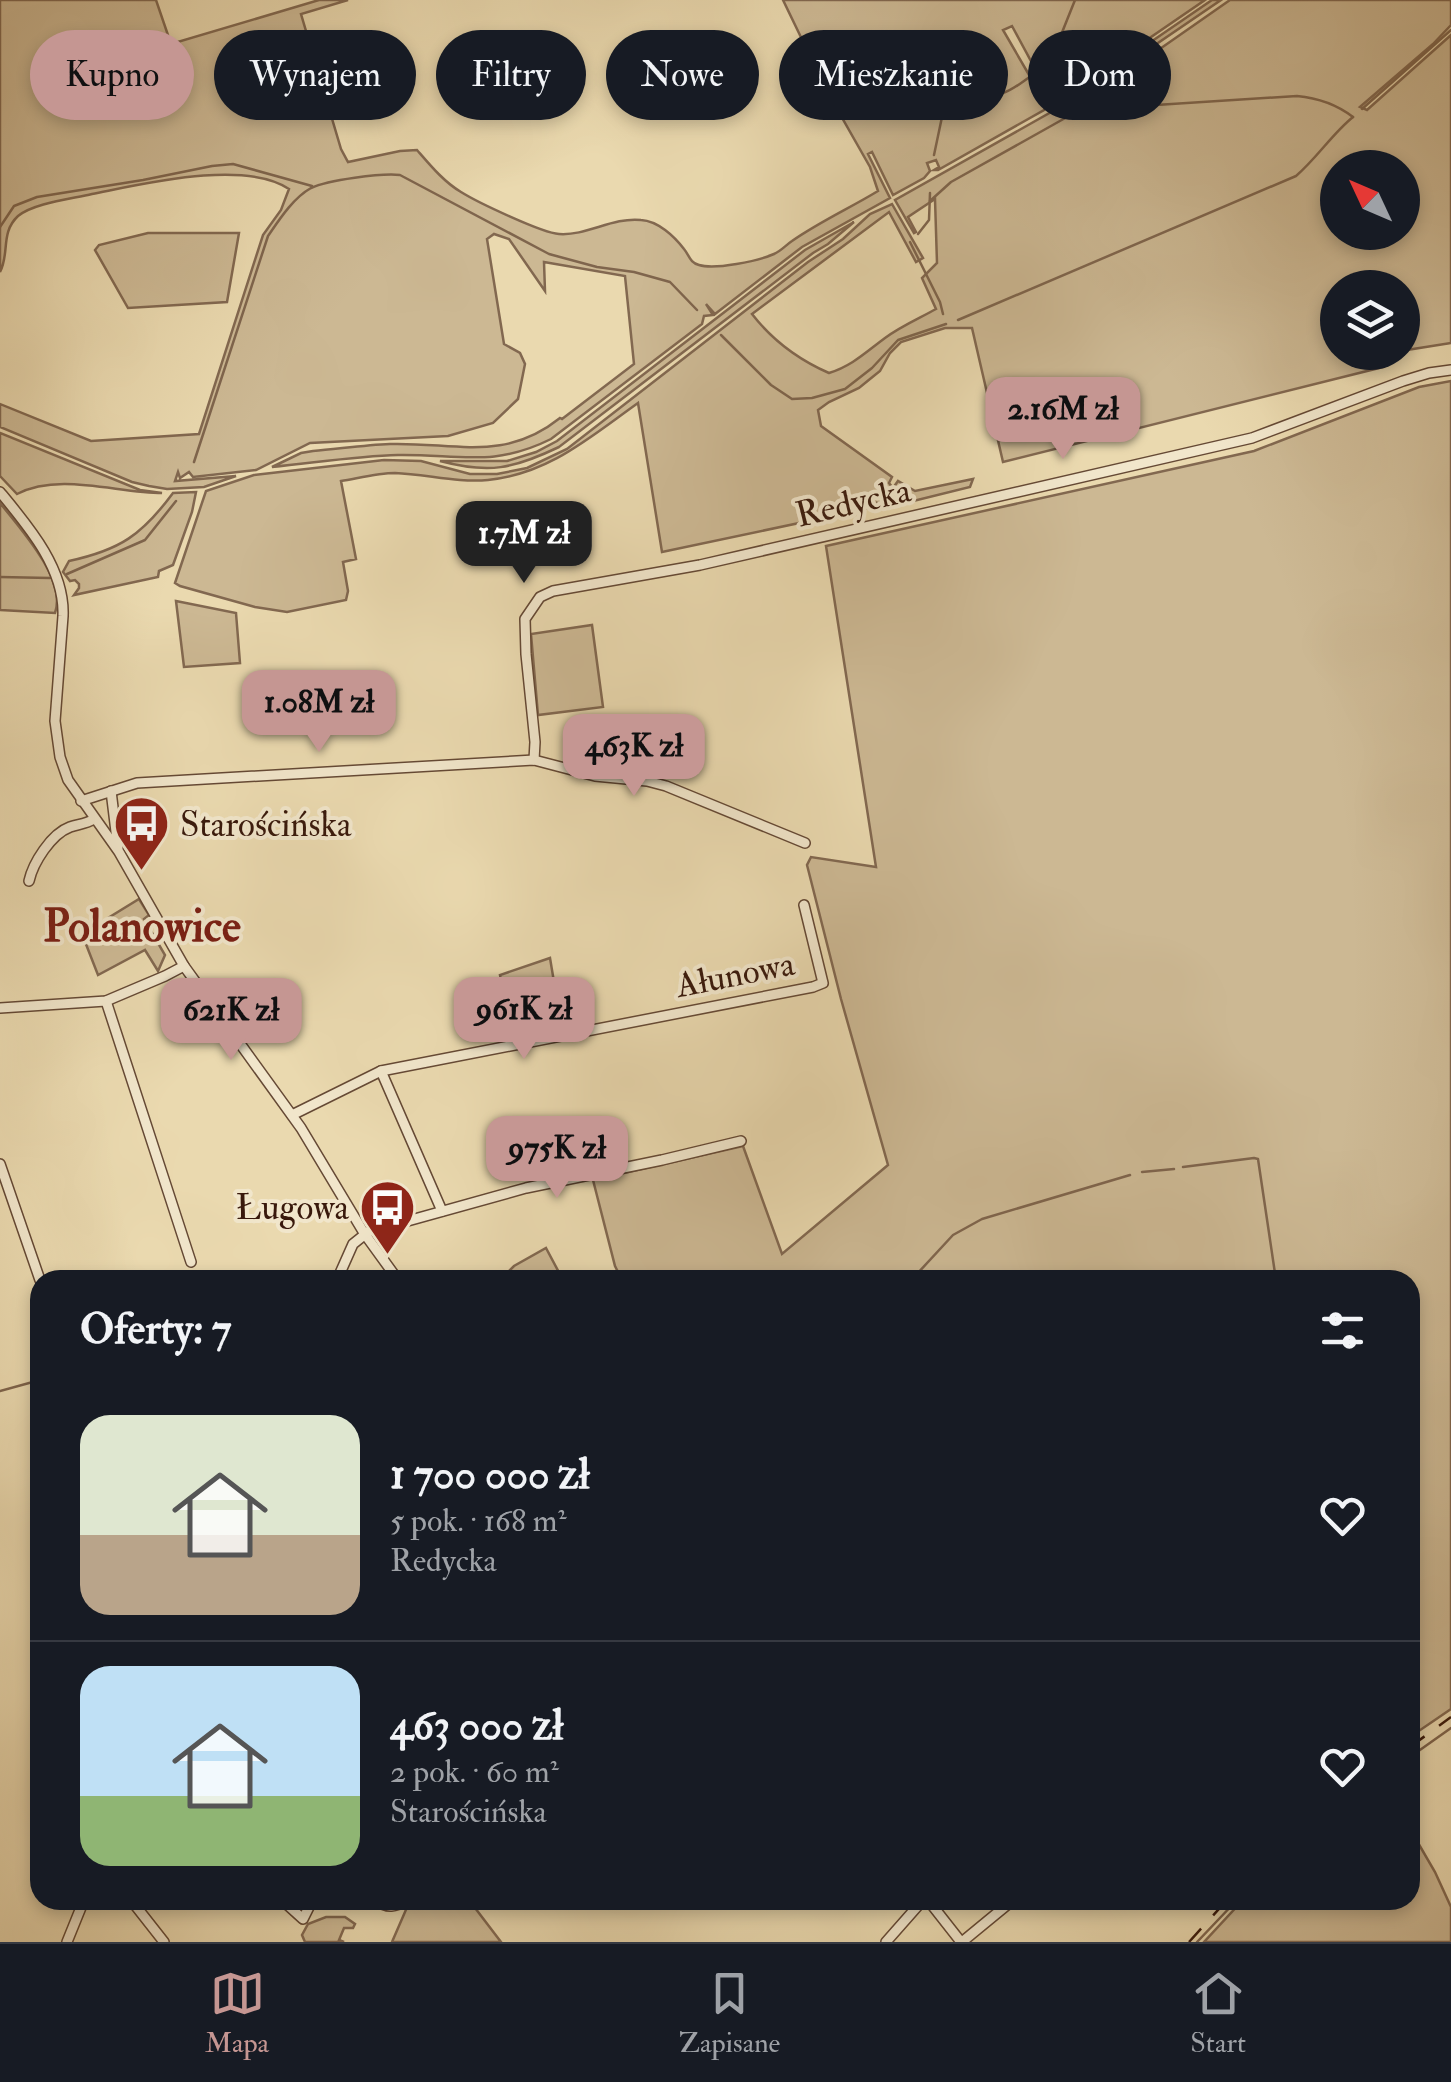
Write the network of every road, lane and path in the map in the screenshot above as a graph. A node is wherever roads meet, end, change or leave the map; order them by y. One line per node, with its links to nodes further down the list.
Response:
1 (1451, 370): 3 (street, Redycka)
2 (0, 492): 5 (street)
3 (534, 760): 4 (street); 7 (street)
4 (111, 791): 5 (street); 8 (street)
5 (81, 801): 6 (street)
6 (94, 819): 8 (street); 9 (street)
7 (804, 843)
8 (119, 852): 11 (street)
9 (29, 881)
10 (804, 906): 14 (street, Ałunowa)
11 (184, 966): 12 (street); 15 (street)
12 (106, 1001): 13 (street); 20 (street)
13 (0, 1008)
14 (381, 1072): 15 (street, Ałunowa); 18 (street)
15 (292, 1115): 19 (street)
16 (741, 1141): 18 (street)
17 (0, 1164): 21 (street)
18 (442, 1211): 19 (street)
19 (364, 1233): 22 (street); 23 (street)
20 (191, 1262)
21 (37, 1270)
22 (341, 1270)
23 (391, 1270)
24 (80, 1910): 31 (street)
25 (140, 1910): 32 (street)
26 (291, 1910): 27 (street)
27 (308, 1910)
28 (916, 1910): 33 (street)
29 (935, 1910): 34 (street)
30 (1002, 1910): 34 (street)
31 (67, 1942)
32 (164, 1942)
33 (886, 1942)
34 (962, 1942)

